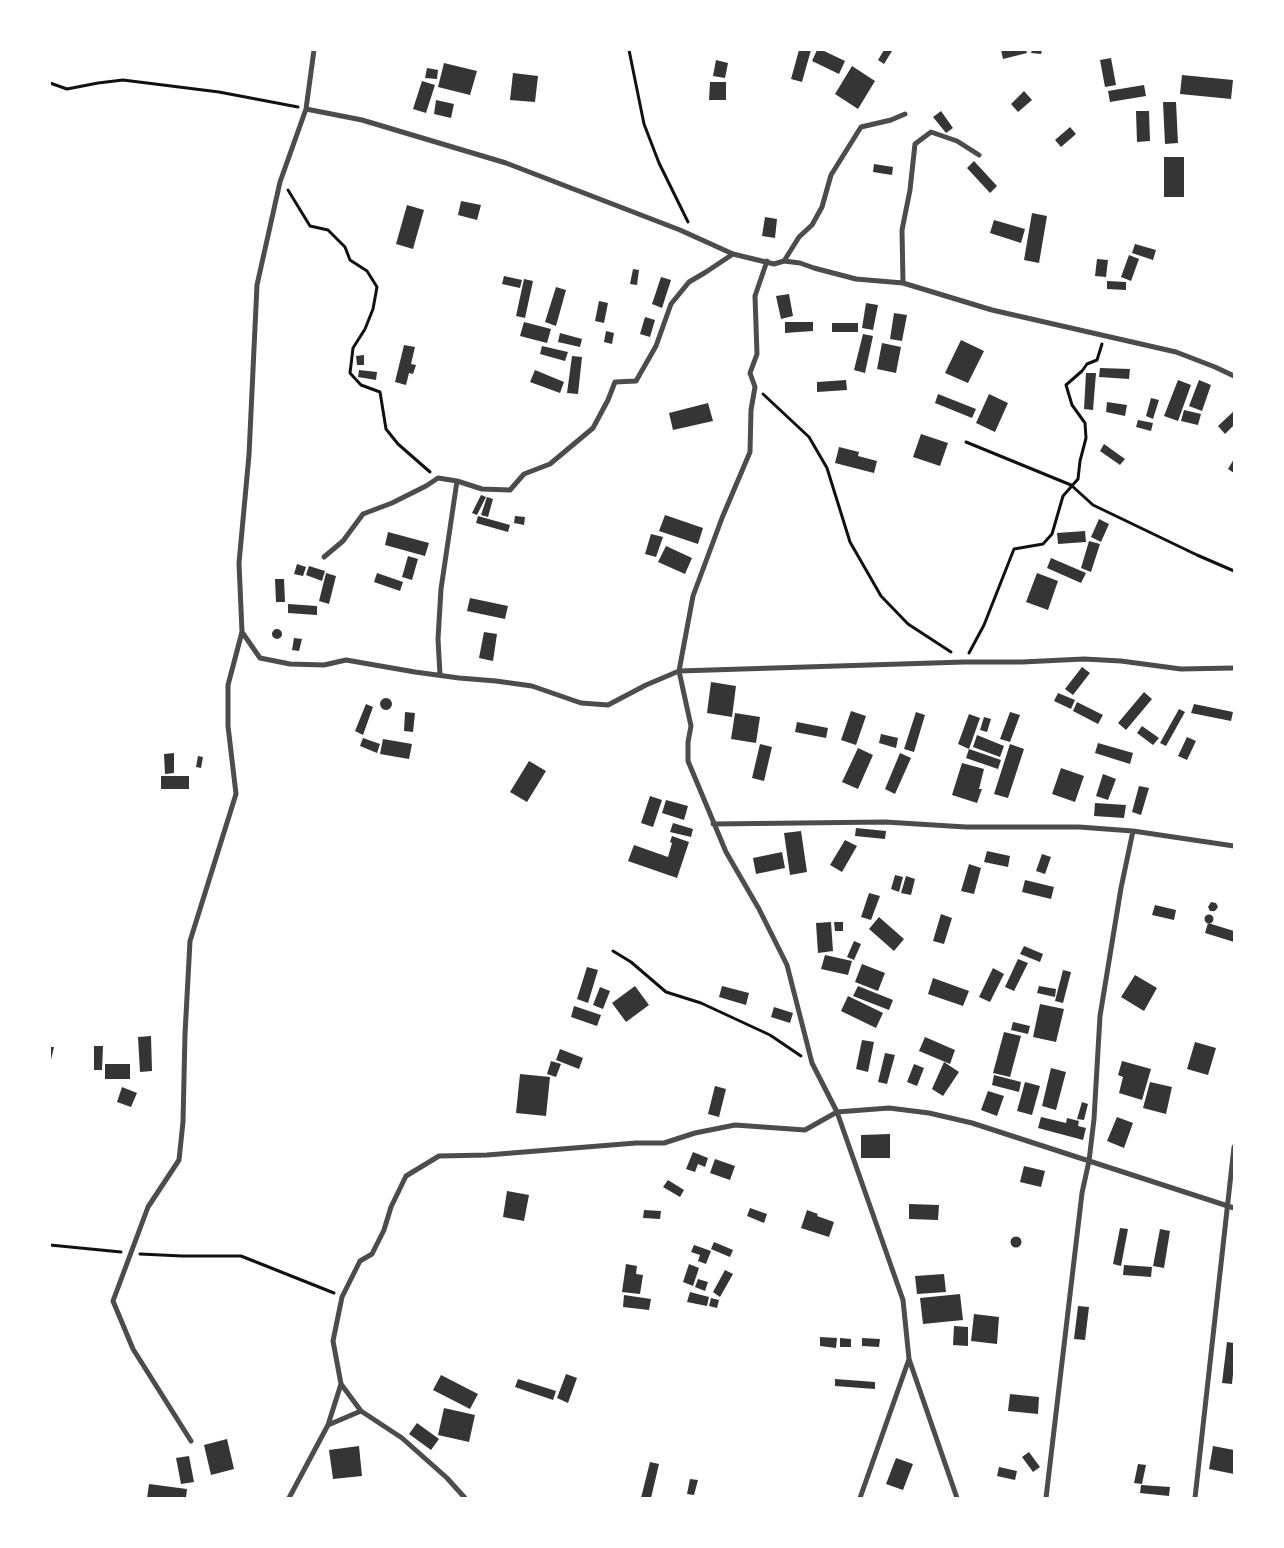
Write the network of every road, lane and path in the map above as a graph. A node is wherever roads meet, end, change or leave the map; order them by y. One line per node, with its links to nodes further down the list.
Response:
1 (314, 50): 4 (street)
2 (629, 50): 8 (path)
3 (50, 83): 4 (path)
4 (306, 109): 7 (street); 8 (street)
5 (905, 114): 11 (street)
6 (979, 155): 12 (street)
7 (280, 182): 17 (path); 22 (street)
8 (696, 238): 9 (street)
9 (732, 254): 10 (street); 18 (street)
10 (767, 261): 11 (street); 15 (street)
11 (784, 261): 12 (street)
12 (903, 283): 13 (street)
13 (1104, 336): 14 (street); 19 (path)
14 (1234, 376)
15 (756, 387): 23 (path); 25 (street)
16 (966, 442): 19 (path)
17 (438, 478): 18 (street); 20 (street)
18 (457, 481): 26 (street)
19 (1071, 485): 21 (path); 23 (path)
20 (324, 557)
21 (1234, 571)
22 (242, 632): 26 (street); 38 (street)
23 (964, 662): 24 (street); 25 (street)
24 (1234, 668)
25 (679, 671): 26 (street); 27 (street)
26 (440, 676)
27 (713, 824): 28 (street); 31 (street)
28 (1133, 831): 29 (street); 34 (street)
29 (1234, 846)
30 (613, 951): 31 (path)
31 (812, 1063): 32 (street)
32 (837, 1112): 34 (street); 39 (street); 40 (street)
33 (1234, 1146): 35 (street)
34 (1089, 1161): 35 (street); 49 (street)
35 (1226, 1206): 36 (street); 50 (street)
36 (1234, 1208)
37 (50, 1245): 38 (path)
38 (130, 1253): 39 (path); 44 (street)
39 (342, 1297): 41 (street)
40 (909, 1358): 47 (street); 48 (street)
41 (341, 1384): 42 (street); 43 (street)
42 (361, 1411): 43 (street); 46 (street)
43 (328, 1425): 45 (street)
44 (191, 1441)
45 (289, 1498)
46 (465, 1498)
47 (860, 1498)
48 (957, 1498)
49 (1046, 1498)
50 (1195, 1498)

